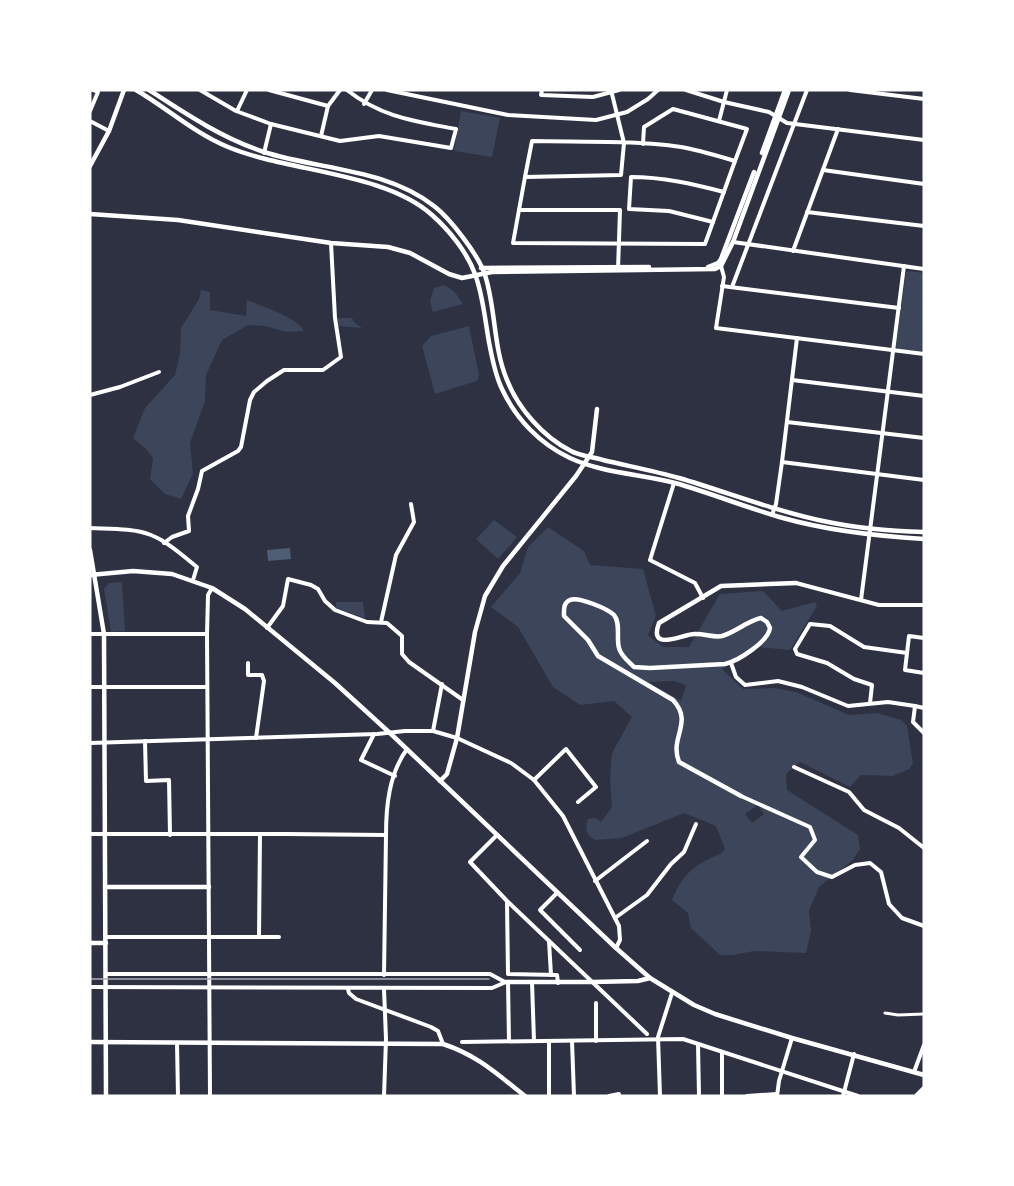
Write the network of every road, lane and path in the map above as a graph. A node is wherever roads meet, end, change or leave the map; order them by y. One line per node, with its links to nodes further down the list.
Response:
1 (93, 90): 27 (street)
2 (124, 90): 36 (street)
3 (136, 90): 42 (street)
4 (149, 90): 41 (street)
5 (200, 90): 28 (street)
6 (247, 90): 28 (street)
7 (269, 90): 22 (street)
8 (283, 90): 22 (street)
9 (340, 90): 26 (street)
10 (347, 90): 25 (street)
11 (372, 90): 25 (street)
12 (387, 90): 29 (street)
13 (542, 90): 21 (street)
14 (619, 90): 21 (street)
15 (658, 90): 29 (street)
16 (686, 90): 24 (street)
17 (727, 90): 24 (street)
18 (787, 90): 30 (street)
19 (807, 90): 34 (street)
20 (850, 90): 23 (street)
21 (611, 92): 29 (street)
22 (287, 96): 26 (street)
23 (924, 99)
24 (724, 102): 30 (street); 32 (street)
25 (364, 104): 37 (street)
26 (327, 106): 37 (street)
27 (90, 111)
28 (237, 111): 33 (street)
29 (616, 115): 39 (street)
30 (777, 116): 34 (street); 54 (street); 62 (street)
31 (90, 121): 36 (street)
32 (718, 122): 40 (street); 43 (street)
33 (271, 124): 37 (street); 41 (street)
34 (794, 124): 35 (street); 57 (street)
35 (838, 129): 38 (street); 45 (street)
36 (109, 131): 44 (street)
37 (321, 136)
38 (924, 140)
39 (624, 143): 40 (street); 46 (street); 46 (street)
40 (643, 144): 43 (street)
41 (265, 152): 42 (street); 61 (street)
42 (261, 158): 64 (street)
43 (735, 161): 48 (street)
44 (90, 166)
45 (823, 170): 47 (street); 50 (street)
46 (525, 177): 49 (street)
47 (924, 184)
48 (724, 192): 52 (street); 52 (street)
49 (519, 210): 56 (street); 56 (street)
50 (807, 212): 53 (street); 58 (street)
51 (90, 214): 55 (street)
52 (713, 222): 56 (street)
53 (924, 226)
54 (733, 242): 57 (street); 59 (street)
55 (331, 243): 64 (street); 93 (street)
56 (619, 243): 62 (street)
57 (748, 244): 58 (street); 67 (street)
58 (793, 251): 60 (street)
59 (721, 266): 62 (street); 66 (street)
60 (904, 266): 63 (street); 68 (street)
61 (481, 267): 62 (street); 64 (street); 65 (street)
62 (619, 269): 65 (street)
63 (924, 269)
64 (476, 275): 65 (street); 83 (street)
65 (485, 275): 81 (street)
66 (722, 285): 67 (street); 69 (street)
67 (732, 287): 68 (street)
68 (899, 308): 70 (street)
69 (797, 338): 70 (street); 73 (street)
70 (892, 351): 71 (street); 74 (street)
71 (924, 354)
72 (159, 372): 75 (street)
73 (792, 380): 74 (street); 78 (street)
74 (889, 392): 76 (street); 79 (street)
75 (90, 395)
76 (924, 396)
77 (597, 409): 81 (street)
78 (787, 422): 79 (street); 82 (street)
79 (883, 433): 80 (street); 84 (street)
80 (924, 438)
81 (589, 457): 83 (street); 88 (street)
82 (782, 462): 84 (street); 88 (street)
83 (585, 464): 86 (street); 116 (street)
84 (878, 474): 85 (street); 90 (street)
85 (924, 480)
86 (674, 483): 88 (street); 99 (street)
87 (411, 504): 102 (street)
88 (773, 512): 90 (street)
89 (90, 528): 93 (street)
90 (871, 532): 91 (street); 92 (street); 100 (street)
91 (924, 532)
92 (924, 539)
93 (164, 543): 96 (street)
94 (90, 550): 95 (street)
95 (92, 574): 96 (street); 105 (street)
96 (193, 580): 98 (street)
97 (796, 583): 99 (street); 100 (street)
98 (212, 588): 103 (street); 106 (street)
99 (703, 598): 110 (street)
100 (861, 600): 101 (street)
101 (924, 605)
102 (381, 622): 103 (street); 112 (street)
103 (267, 628): 123 (street)
104 (90, 634): 105 (street)
105 (104, 634): 106 (street); 114 (street)
106 (207, 634): 115 (street)
107 (924, 638): 108 (street)
108 (907, 653): 111 (street); 117 (street)
109 (248, 663): 124 (street)
110 (731, 663): 117 (street); 135 (street)
111 (924, 673)
112 (442, 684): 116 (street); 120 (street)
113 (90, 687): 114 (street)
114 (105, 687): 115 (street); 128 (street)
115 (207, 687): 126 (street)
116 (464, 701): 125 (street)
117 (870, 703): 118 (street)
118 (915, 706): 119 (street); 121 (street)
119 (924, 708)
120 (433, 731): 123 (street); 125 (street)
121 (924, 733)
122 (374, 734): 123 (street); 124 (street); 132 (street)
123 (391, 734): 130 (street)
124 (256, 738): 126 (street)
125 (457, 738): 133 (street); 134 (street)
126 (207, 739): 127 (street); 141 (street)
127 (146, 741): 128 (street); 140 (street)
128 (105, 742): 129 (street); 139 (street)
129 (90, 743)
130 (407, 749): 132 (street); 134 (street)
131 (794, 767): 146 (street)
132 (394, 776): 144 (street)
133 (534, 780): 136 (street); 147 (street)
134 (440, 781): 143 (street)
135 (741, 796): 153 (street)
136 (578, 802)
137 (696, 824): 152 (street)
138 (90, 834): 139 (street)
139 (105, 834): 140 (street); 148 (street)
140 (170, 834): 141 (street)
141 (209, 834): 142 (street); 149 (street)
142 (260, 834): 144 (street); 155 (street)
143 (497, 835): 150 (street); 151 (street)
144 (386, 836): 163 (street)
145 (647, 841): 147 (street)
146 (924, 848)
147 (595, 881): 152 (street)
148 (106, 887): 149 (street); 157 (street)
149 (209, 887): 154 (street)
150 (557, 893): 160 (street); 161 (street)
151 (507, 901): 158 (street); 164 (street)
152 (615, 918): 160 (street)
153 (924, 926)
154 (209, 937): 155 (street); 157 (street); 165 (street)
155 (259, 937): 156 (street)
156 (279, 937)
157 (106, 940): 159 (street); 162 (street)
158 (549, 940): 164 (street); 169 (street)
159 (90, 943)
160 (616, 948): 166 (street)
161 (580, 950)
162 (106, 974): 165 (street); 172 (street)
163 (384, 975): 165 (street); 167 (street)
164 (551, 975): 170 (street)
165 (210, 976): 173 (street)
166 (650, 978): 169 (street); 176 (street)
167 (507, 982): 168 (street); 175 (street); 184 (street)
168 (532, 982): 170 (street); 185 (street)
169 (592, 982): 170 (street); 181 (street)
170 (558, 983)
171 (90, 987): 172 (street)
172 (106, 987): 173 (street); 190 (street)
173 (210, 988): 174 (street); 194 (street)
174 (348, 989): 175 (street); 178 (street)
175 (384, 989): 178 (street)
176 (672, 993): 182 (street); 183 (street)
177 (596, 1004): 188 (street)
178 (384, 1009): 191 (street); 195 (street)
179 (885, 1013): 180 (street)
180 (924, 1014)
181 (647, 1034)
182 (792, 1038): 199 (street); 200 (street)
183 (658, 1040): 188 (street); 196 (street); 215 (street)
184 (509, 1041): 185 (street); 192 (street)
185 (534, 1041): 186 (street)
186 (549, 1041): 187 (street); 212 (street)
187 (572, 1041): 188 (street); 213 (street)
188 (596, 1041)
189 (90, 1042): 190 (street)
190 (106, 1042): 193 (street); 207 (street)
191 (386, 1042): 194 (street); 195 (street); 210 (street)
192 (462, 1042)
193 (177, 1043): 194 (street); 208 (street)
194 (210, 1043): 209 (street)
195 (442, 1044): 211 (street)
196 (698, 1044): 198 (street); 216 (street)
197 (924, 1045): 201 (street)
198 (722, 1052): 200 (street); 217 (street)
199 (854, 1054): 201 (street); 204 (street)
200 (782, 1071): 204 (street); 206 (street)
201 (914, 1072): 202 (street)
202 (924, 1075)
203 (924, 1090): 220 (highway)
204 (843, 1093): 219 (street)
205 (619, 1095): 214 (street)
206 (777, 1095): 218 (street)
207 (106, 1096)
208 (178, 1096)
209 (210, 1096)
210 (384, 1096)
211 (525, 1096)
212 (549, 1096)
213 (574, 1096)
214 (609, 1096)
215 (660, 1096)
216 (699, 1096)
217 (722, 1096)
218 (747, 1096)
219 (858, 1096)
220 (918, 1096)

